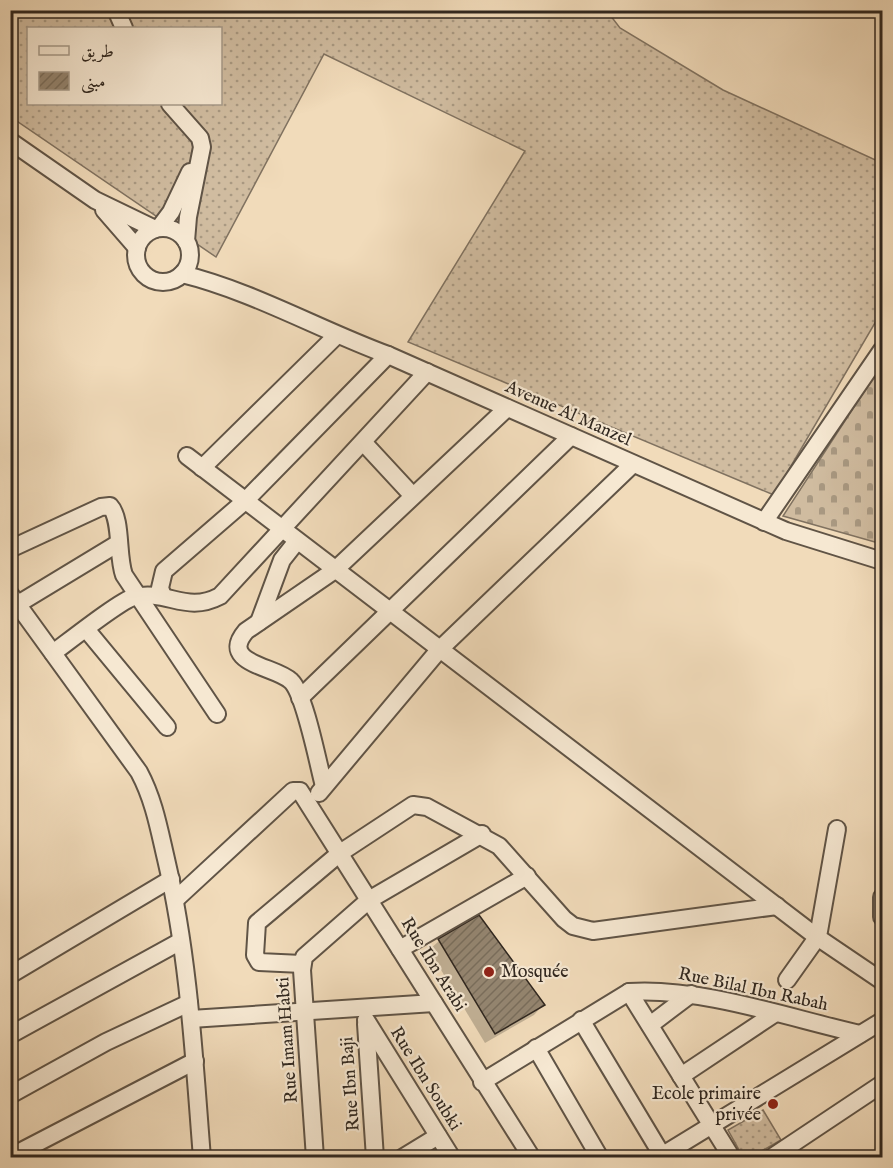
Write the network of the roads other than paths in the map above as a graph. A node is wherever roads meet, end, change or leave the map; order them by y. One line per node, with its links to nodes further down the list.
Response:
1 (116, 10): 2 (street)
2 (124, 27)
3 (171, 105): 5 (street)
4 (10, 141): 6 (street)
5 (202, 147): 7 (street); 8 (street)
6 (95, 200): 7 (street); 9 (street)
7 (157, 228): 8 (street); 9 (street)
8 (188, 246): 10 (street); 11 (street, Avenue Al Manzel)
9 (136, 248): 10 (street)
10 (182, 274): 11 (street, Avenue Al Manzel)
11 (242, 293): 12 (street, Avenue Al Manzel)
12 (336, 336): 14 (street, Avenue Al Manzel); 21 (street)
13 (882, 350): 24 (street)
14 (388, 355): 15 (street, Avenue Al Manzel); 23 (street)
15 (428, 372): 16 (street, Avenue Al Manzel); 18 (street)
16 (507, 408): 17 (street, Avenue Al Manzel); 22 (street)
17 (571, 436): 20 (street, Avenue Al Manzel); 34 (street)
18 (363, 442): 22 (street); 25 (street)
19 (187, 456): 21 (street)
20 (633, 464): 24 (street, Avenue Al Manzel); 37 (street)
21 (202, 468): 23 (street)
22 (413, 496): 30 (street)
23 (245, 501): 25 (street); 31 (street)
24 (764, 522): 29 (street, Avenue Al Manzel)
25 (283, 530): 26 (street); 31 (street)
26 (297, 541): 30 (street); 35 (street)
27 (117, 544): 28 (street); 32 (street); 33 (street)
28 (10, 549)
29 (882, 561)
30 (335, 570): 34 (street); 35 (street)
31 (163, 596): 32 (street)
32 (136, 597): 36 (street); 40 (street)
33 (14, 599): 38 (street)
34 (389, 612): 37 (street); 39 (street)
35 (259, 622): 39 (street)
36 (86, 629): 38 (street); 41 (street)
37 (439, 650): 42 (street); 52 (street)
38 (53, 652): 48 (street)
39 (300, 698): 42 (street)
40 (217, 714)
41 (167, 727)
42 (324, 786): 43 (street)
43 (305, 799): 46 (street, Rue Ibn Arabi); 50 (street)
44 (837, 829): 54 (street)
45 (482, 834): 46 (street); 47 (street); 51 (street, Rue Imam Habti)
46 (339, 853): 51 (street, Rue Ibn Arabi); 57 (street)
47 (527, 876): 52 (street); 56 (street)
48 (171, 879): 50 (street); 58 (street)
49 (882, 897): 53 (street)
50 (175, 900): 55 (street)
51 (369, 900): 56 (street, Rue Ibn Arabi); 57 (street, Rue Imam Habti)
52 (777, 906): 54 (street)
53 (882, 917)
54 (817, 937): 59 (street); 60 (street)
55 (180, 941): 64 (street); 72 (street)
56 (400, 949): 63 (street, Rue Ibn Arabi)
57 (302, 964): 65 (street, Rue Imam Habti)
58 (10, 975)
59 (787, 980)
60 (882, 981)
61 (629, 992): 62 (street, Rue Bilal Ibn Rabah); 68 (street, Rue Bilal Ibn Rabah); 70 (street)
62 (691, 994): 67 (street, Rue Bilal Ibn Rabah); 70 (street)
63 (434, 1003): 66 (street); 76 (street, Rue Ibn Arabi)
64 (190, 1011): 65 (street); 74 (street); 78 (street)
65 (305, 1011): 66 (street); 84 (street, Rue Imam Habti)
66 (365, 1014): 80 (street, Rue Ibn Soubki); 85 (street, Rue Ibn Baji)
67 (774, 1014): 71 (street, Rue Bilal Ibn Rabah); 75 (street)
68 (581, 1020): 73 (street, Rue Bilal Ibn Rabah); 81 (street)
69 (882, 1021): 71 (street)
70 (650, 1025): 75 (street)
71 (860, 1034): 79 (street)
72 (10, 1035)
73 (536, 1048): 76 (street, Rue Bilal Ibn Rabah); 89 (street)
74 (195, 1061): 82 (street); 83 (street)
75 (681, 1076): 79 (street)
76 (482, 1082): 88 (street, Rue Ibn Arabi)
77 (882, 1084): 91 (street)
78 (10, 1095)
79 (711, 1125): 81 (street); 90 (street)
80 (438, 1136): 86 (street); 87 (street, Rue Ibn Soubki)
81 (660, 1156)
82 (10, 1157)
83 (202, 1158)
84 (315, 1158)
85 (375, 1158)
86 (402, 1158)
87 (452, 1158)
88 (532, 1158)
89 (600, 1158)
90 (732, 1158)
91 (771, 1158)

